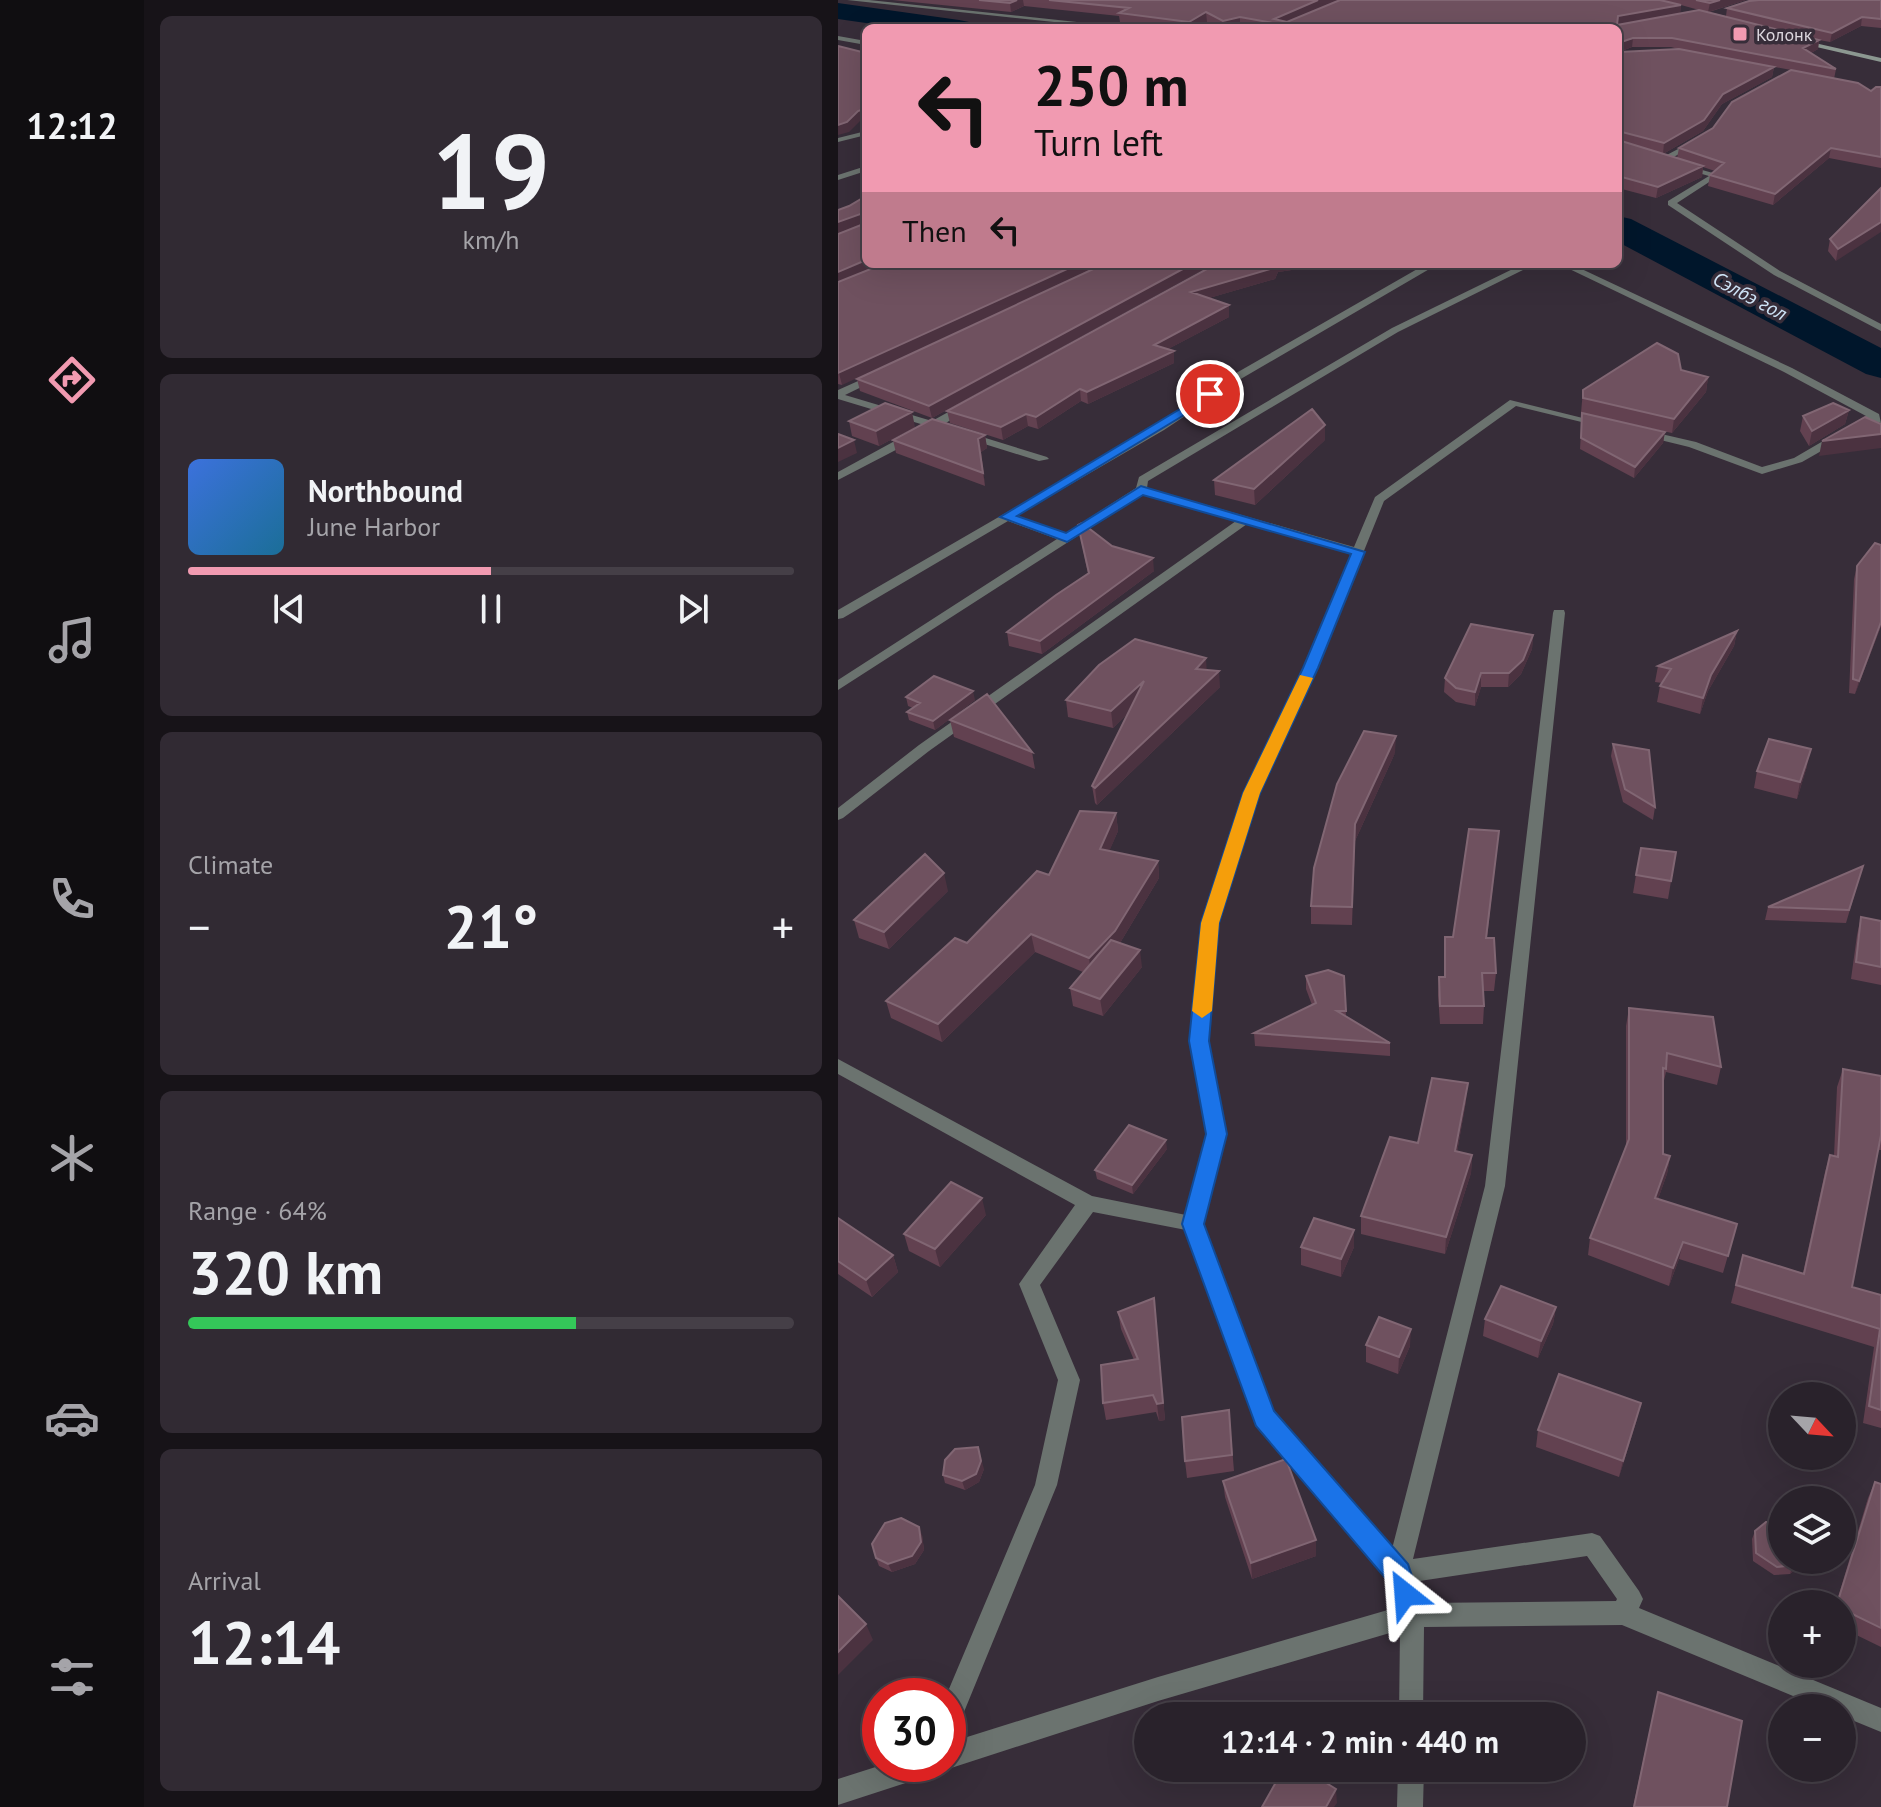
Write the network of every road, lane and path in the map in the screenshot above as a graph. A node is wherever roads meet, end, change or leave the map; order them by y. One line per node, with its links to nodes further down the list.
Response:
1 (850, 0): 3 (street)
2 (885, 0): 3 (street)
3 (874, 3): 4 (street)
4 (1089, 24)
5 (838, 38): 7 (street)
6 (1792, 39): 8 (main road)
7 (862, 42)
8 (1881, 60)
9 (862, 134): 11 (street)
10 (1707, 138): 13 (street)
11 (838, 140)
12 (1622, 147): 13 (street)
13 (1664, 160): 19 (street)
14 (862, 169): 15 (street)
15 (838, 178)
16 (1426, 268): 30 (street)
17 (1522, 268): 29 (street)
18 (1572, 268): 23 (street)
19 (1881, 328)
20 (894, 368): 21 (street)
21 (838, 395): 24 (street)
22 (974, 402): 24 (street)
23 (1878, 418): 26 (street)
24 (933, 424): 27 (street); 28 (street)
25 (1618, 428): 33 (street)
26 (1632, 431)
27 (1043, 459)
28 (838, 477)
29 (1141, 490): 31 (street); 32 (street)
30 (1007, 517): 32 (street); 35 (street)
31 (1244, 521): 33 (street); 37 (street)
32 (1067, 538): 36 (street)
33 (1358, 552): 40 (street)
34 (1559, 613): 41 (street)
35 (838, 615)
36 (838, 686)
37 (838, 815)
38 (838, 1066): 39 (street)
39 (1088, 1203): 40 (street); 44 (street)
40 (1193, 1224): 41 (street)
41 (1398, 1573): 42 (street); 43 (street)
42 (1622, 1613): 43 (street); 46 (street)
43 (1412, 1615): 45 (street); 47 (street)
44 (966, 1678)
45 (1411, 1702)
46 (1881, 1720)
47 (966, 1750)
48 (869, 1782): 50 (street)
49 (1411, 1782): 51 (street)
50 (838, 1792)
51 (1410, 1807)

